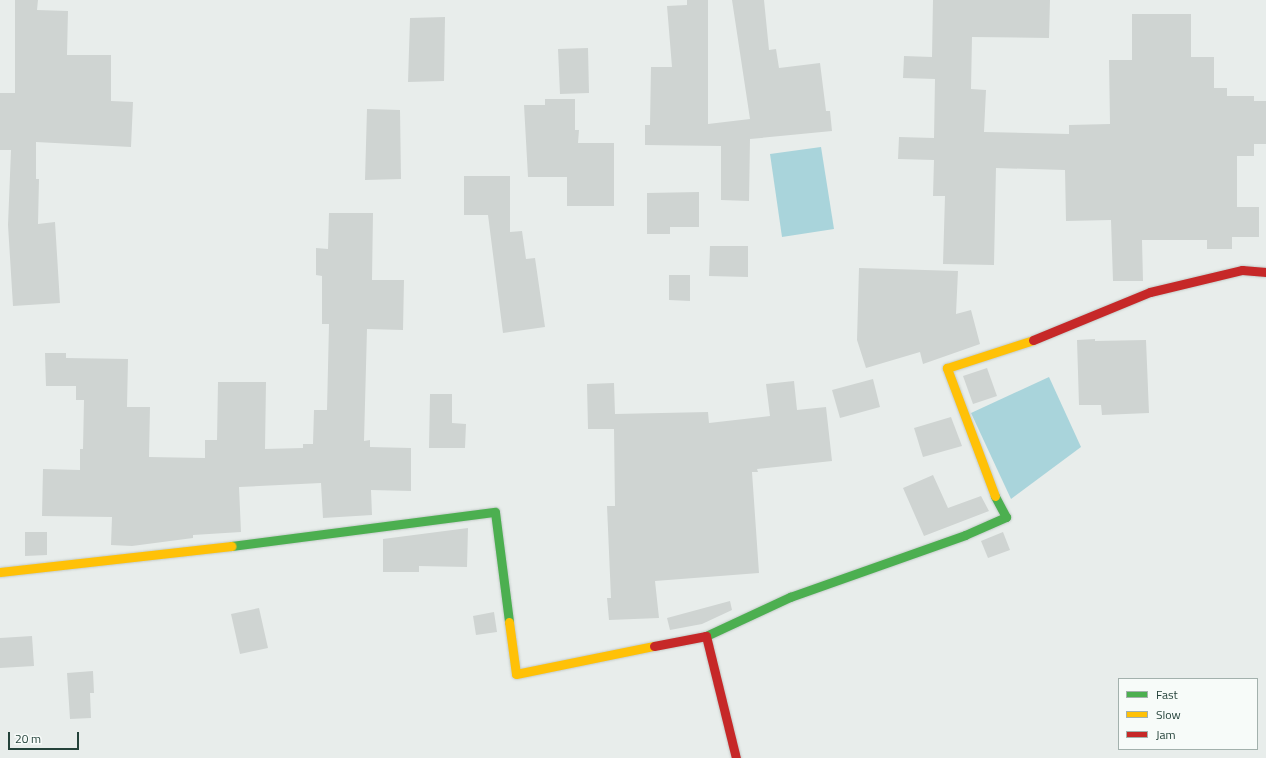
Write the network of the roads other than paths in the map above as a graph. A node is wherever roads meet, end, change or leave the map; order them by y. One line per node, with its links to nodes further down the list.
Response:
1 (1266, 272): 3 (street)
2 (0, 572): 3 (street)
3 (706, 636): 4 (street)
4 (736, 758)

